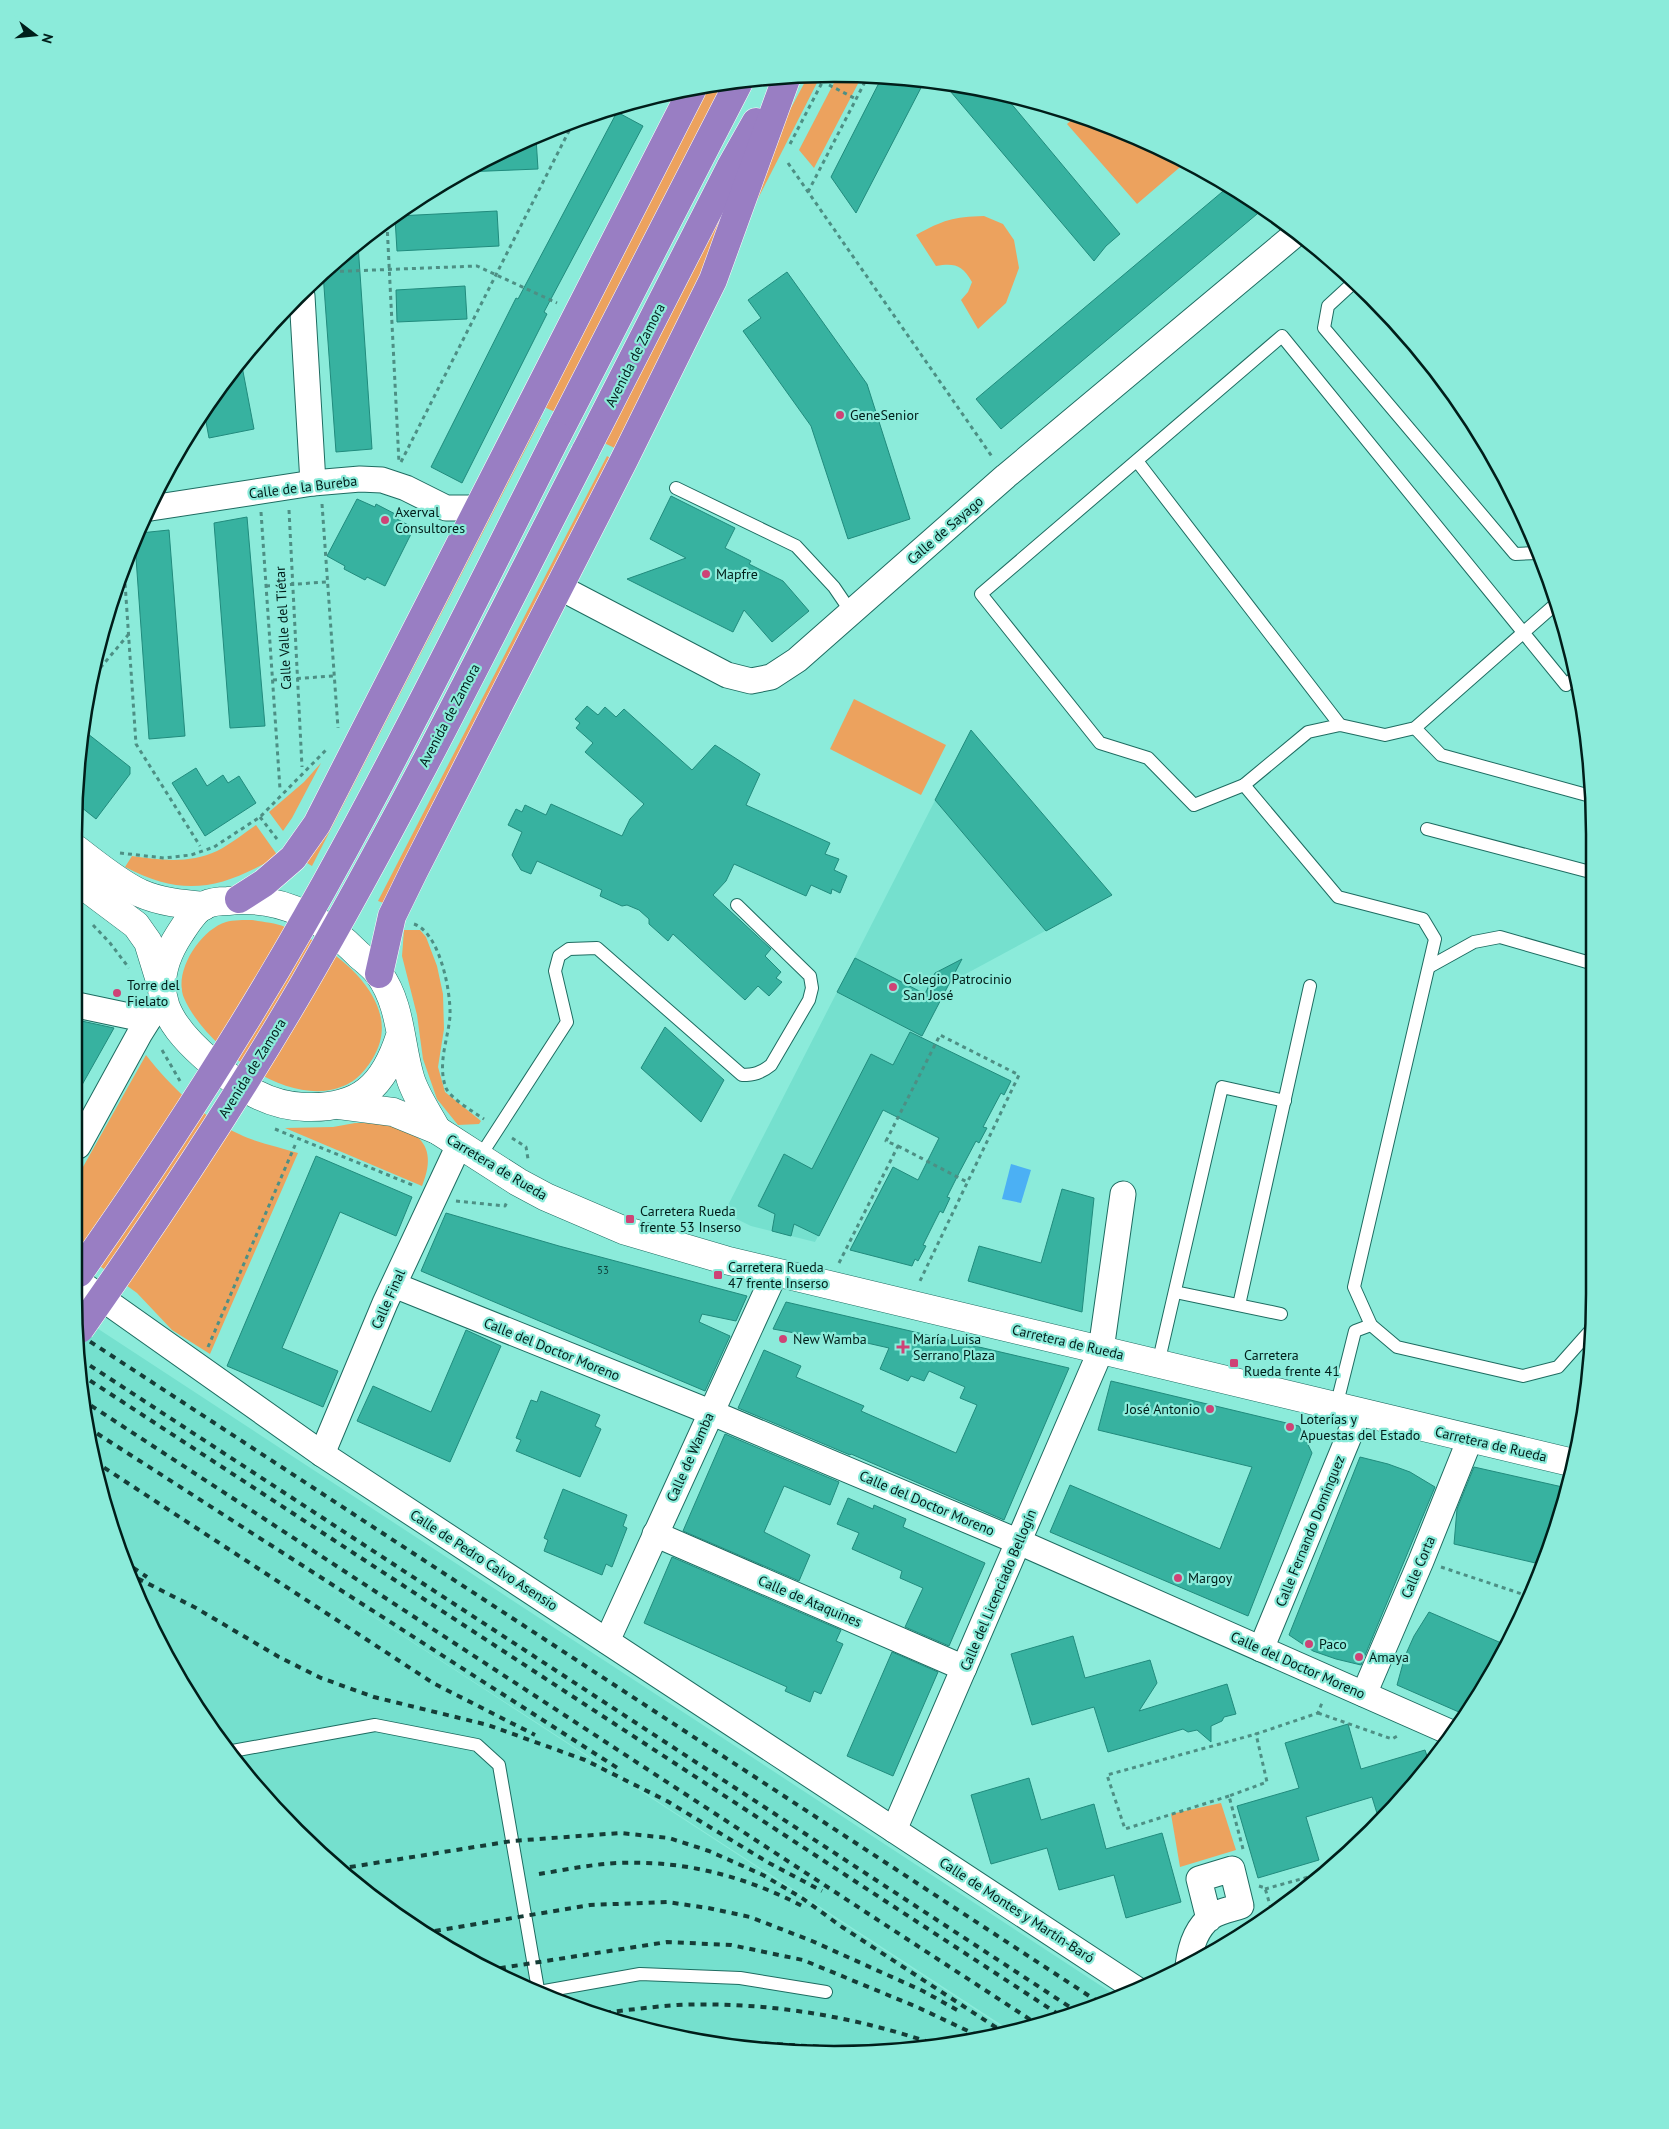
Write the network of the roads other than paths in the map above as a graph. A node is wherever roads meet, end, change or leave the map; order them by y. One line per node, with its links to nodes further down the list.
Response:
1 (784, 84): 14 (highway)
2 (779, 85): 50 (highway, Avenida de Zamora, bridge)
3 (735, 89): 43 (highway, bridge)
4 (688, 97): 12 (highway)
5 (1291, 238): 16 (street, Calle de Sayago)
6 (1349, 287): 13 (lane)
7 (303, 303): 9 (street)
8 (1137, 461): 17 (lane); 19 (lane); 21 (lane)
9 (317, 483): 11 (street, Calle de la Bureba); 12 (street, Calle de la Bureba)
10 (676, 488): 16 (lane)
11 (158, 507)
12 (479, 508): 27 (highway)
13 (1531, 553)
14 (559, 587): 16 (street, Calle de Sayago); 32 (highway)
15 (1551, 608): 17 (lane)
16 (851, 612)
17 (1523, 632): 18 (lane); 20 (lane)
18 (1570, 681)
19 (1340, 726): 20 (lane); 21 (lane)
20 (1415, 728): 22 (lane)
21 (1244, 786): 31 (lane)
22 (1585, 795)
23 (1427, 829): 25 (lane)
24 (82, 853): 29 (street)
25 (1586, 871)
26 (82, 885): 34 (street)
27 (239, 899): 29 (street, Carretera de Rueda); 32 (street, Carretera de Rueda)
28 (737, 905): 41 (lane)
29 (204, 906): 34 (street)
30 (1586, 962): 31 (lane)
31 (1430, 966): 51 (lane)
32 (379, 974): 37 (street, Carretera de Rueda)
33 (1310, 986): 38 (lane)
34 (161, 989): 36 (street); 39 (street)
35 (82, 1006): 36 (street)
36 (148, 1020): 40 (street)
37 (400, 1036): 39 (street); 41 (street, Carretera de Rueda)
38 (1284, 1101): 47 (lane); 48 (lane)
39 (339, 1105): 41 (street, Carretera de Rueda)
40 (82, 1139)
41 (458, 1144): 44 (street, Carretera de Rueda); 46 (street, Calle Final)
42 (1122, 1194): 53 (street, Calle del Licenciado Bellogín)
43 (82, 1269)
44 (775, 1273): 53 (street, Carretera de Rueda); 56 (street, Calle de Wamba)
45 (82, 1284): 58 (street, Calle de Pedro Calvo Asensio)
46 (394, 1285): 56 (street, Calle del Doctor Moreno); 58 (street, Calle Final)
47 (1175, 1292): 48 (lane); 54 (lane)
48 (1239, 1305): 49 (lane)
49 (1281, 1314)
50 (83, 1324)
51 (1371, 1325): 52 (lane); 55 (lane)
52 (1585, 1336)
53 (1101, 1350): 54 (street, Carretera de Rueda); 61 (street, Calle del Licenciado Bellogín)
54 (1158, 1364): 55 (street, Carretera de Rueda)
55 (1347, 1409): 57 (street, Carretera de Rueda); 63 (street, Calle Fernando Domínguez)
56 (710, 1412): 60 (street, Calle de Wamba); 61 (street, Calle del Doctor Moreno)
57 (1470, 1439): 59 (street, Carretera de Rueda); 65 (street, Calle Corta)
58 (322, 1454): 62 (street, Calle de Pedro Calvo Asensio)
59 (1567, 1461)
60 (655, 1534): 62 (street, Calle de Wamba); 64 (street, Calle de Ataquines)
61 (1019, 1542): 63 (street, Calle del Doctor Moreno); 64 (street, Calle del Licenciado Bellogín)
62 (607, 1641): 68 (street, Calle de Pedro Calvo Asensio)
63 (1261, 1649): 65 (street, Calle del Doctor Moreno)
64 (964, 1668): 68 (street, Calle del Licenciado Bellogín)
65 (1364, 1694): 66 (street, Calle del Doctor Moreno)
66 (1446, 1731)
67 (237, 1750): 71 (lane)
68 (894, 1830): 72 (street, Calle de Montes y Martín-Baró)
69 (1209, 1919): 70 (street)
70 (1190, 1957)
71 (537, 1985)
72 (1132, 1985)
73 (553, 1991): 74 (lane)
74 (826, 1992)

